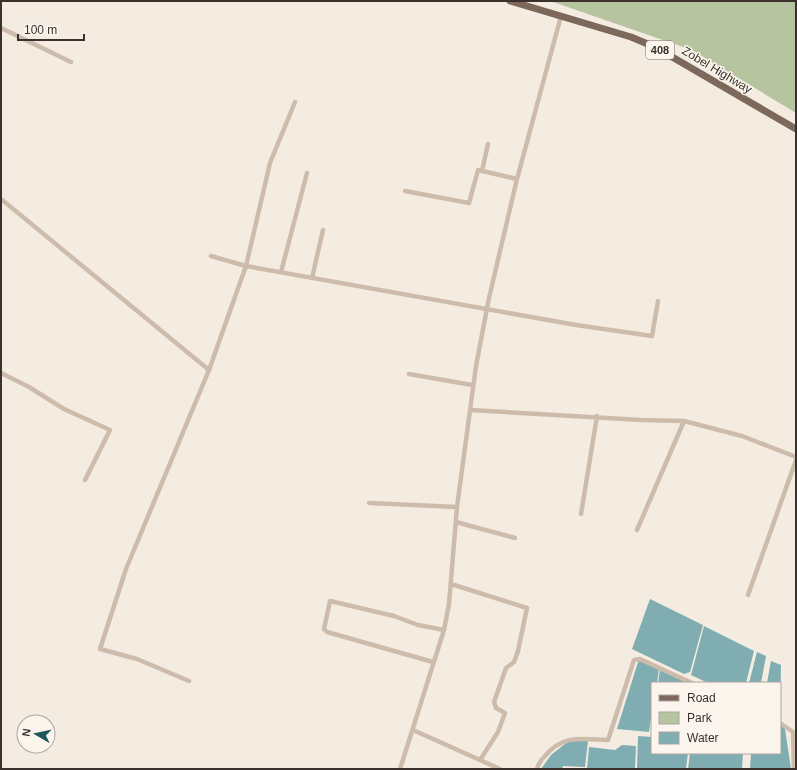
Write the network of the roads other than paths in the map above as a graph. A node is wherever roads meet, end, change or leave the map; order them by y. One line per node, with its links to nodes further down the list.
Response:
1 (510, 1): 2 (main road, Zobel Highway / 408)
2 (561, 16): 6 (main road, Zobel Highway / 408); 10 (street)
3 (1, 28): 4 (street)
4 (71, 62)
5 (295, 102): 15 (street)
6 (796, 130)
7 (488, 144): 8 (street)
8 (482, 171): 10 (street); 11 (street)
9 (306, 173): 16 (street)
10 (517, 178): 19 (street)
11 (405, 191)
12 (1, 199): 20 (street)
13 (324, 230): 17 (street)
14 (211, 256): 15 (street)
15 (246, 266): 16 (street); 20 (street)
16 (281, 272): 17 (street)
17 (312, 278): 19 (street)
18 (658, 301): 19 (street)
19 (487, 309): 23 (street)
20 (210, 370): 40 (street)
21 (409, 374): 23 (street)
22 (2, 375): 29 (street)
23 (472, 385): 24 (street)
24 (471, 410): 25 (street); 31 (street)
25 (597, 416): 26 (street); 32 (street)
26 (684, 421): 27 (street); 34 (street)
27 (796, 457)
28 (796, 460): 37 (street)
29 (85, 480)
30 (369, 502): 31 (street)
31 (457, 507): 33 (street)
32 (581, 514)
33 (456, 522): 35 (street); 36 (street)
34 (637, 530)
35 (516, 538)
36 (451, 584): 38 (street); 44 (street)
37 (748, 595)
38 (444, 630): 39 (street); 39 (street)
39 (433, 662): 43 (street)
40 (189, 681)
41 (690, 682): 47 (street)
42 (781, 724): 48 (street)
43 (413, 730): 44 (street); 45 (street)
44 (480, 760): 46 (street)
45 (400, 769)
46 (500, 769)
47 (537, 769)
48 (794, 769)

